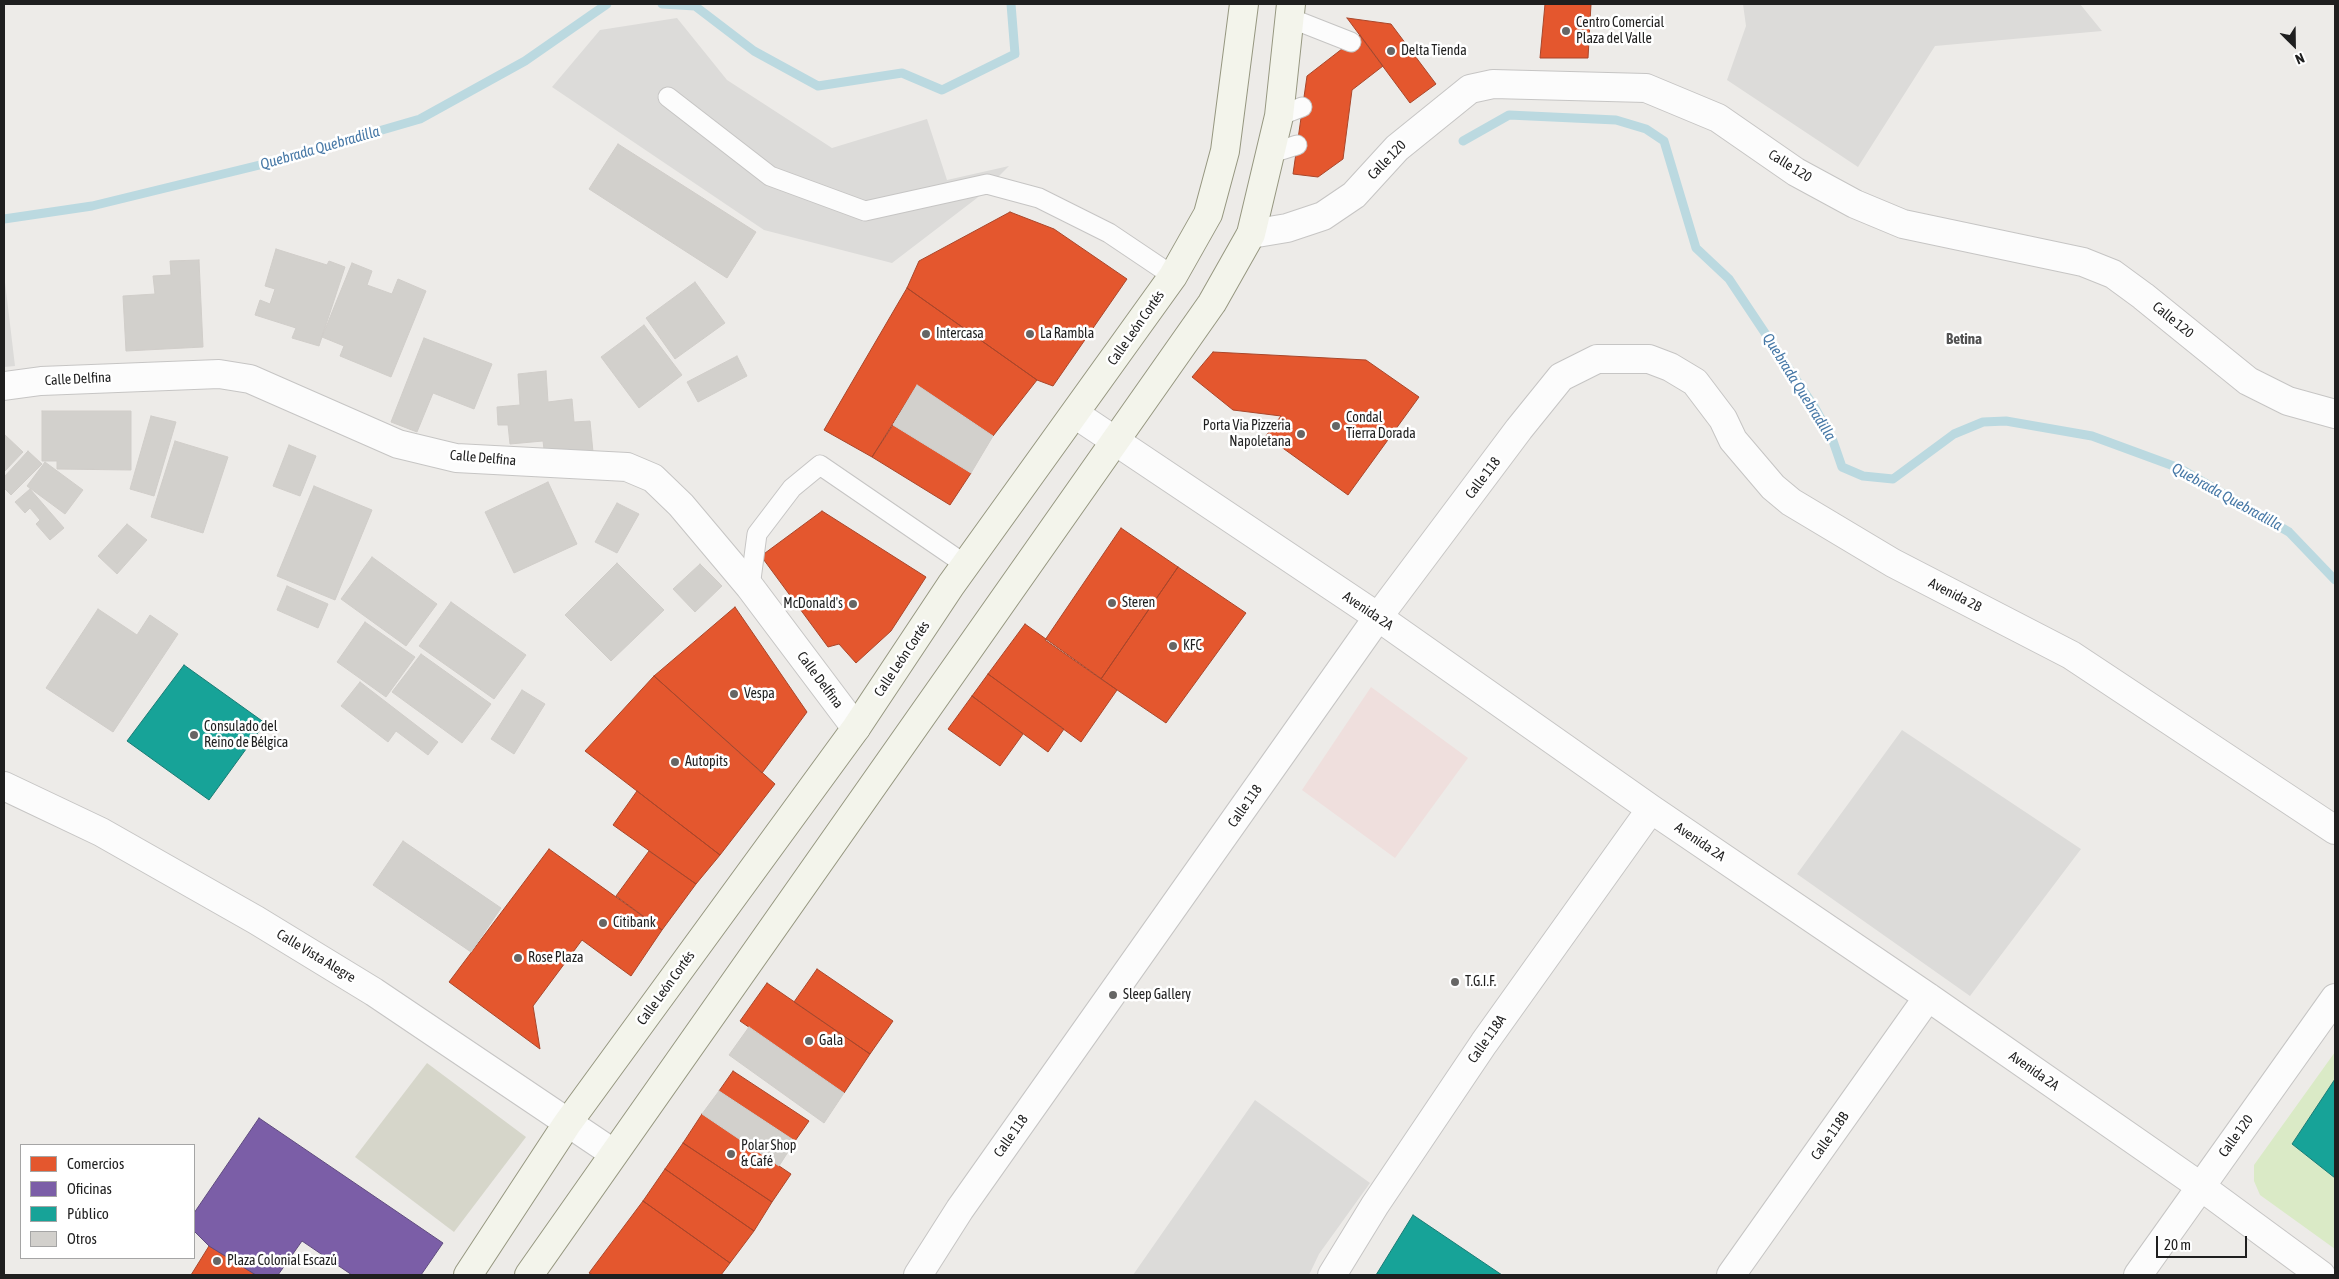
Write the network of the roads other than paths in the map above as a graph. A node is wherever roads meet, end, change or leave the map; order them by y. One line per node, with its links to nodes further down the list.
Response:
1 (1244, 4): 8 (main road, Calle León Cortés)
2 (1291, 11): 3 (lane); 6 (main road)
3 (1351, 42)
4 (668, 97): 8 (lane)
5 (1297, 145): 6 (lane)
6 (1272, 153): 7 (main road)
7 (1251, 234): 12 (street, Calle 120); 13 (main road)
8 (1173, 276): 11 (main road, Calle León Cortés)
9 (1596, 359): 16 (street, Calle 118); 20 (street, Avenida 2B)
10 (4, 386): 15 (street, Calle Delfina)
11 (1075, 414): 13 (street, Avenida 2A); 14 (main road, Calle León Cortés)
12 (2335, 414)
13 (1115, 442): 16 (street, Avenida 2A); 24 (main road)
14 (966, 565): 15 (lane); 17 (main road, Calle León Cortés)
15 (750, 587): 17 (street, Calle Delfina)
16 (1378, 618): 19 (street, Avenida 2A); 28 (street, Calle 118)
17 (856, 728): 23 (main road, Calle León Cortés)
18 (4, 786): 23 (street, Calle Vista Alegre)
19 (1651, 810): 21 (street, Avenida 2A); 29 (street, Calle 118A)
20 (2335, 830)
21 (1928, 997): 25 (street, Avenida 2A); 30 (street, Calle 118B)
22 (2335, 998): 25 (street, Calle 120)
23 (566, 1124): 24 (street, Calle Vista Alegre); 26 (main road, Calle León Cortés)
24 (613, 1153): 27 (main road)
25 (2200, 1186): 31 (street, Calle 120); 32 (street, Avenida 2A)
26 (468, 1275)
27 (529, 1275)
28 (918, 1275)
29 (1332, 1275)
30 (1731, 1275)
31 (2138, 1275)
32 (2321, 1275)

